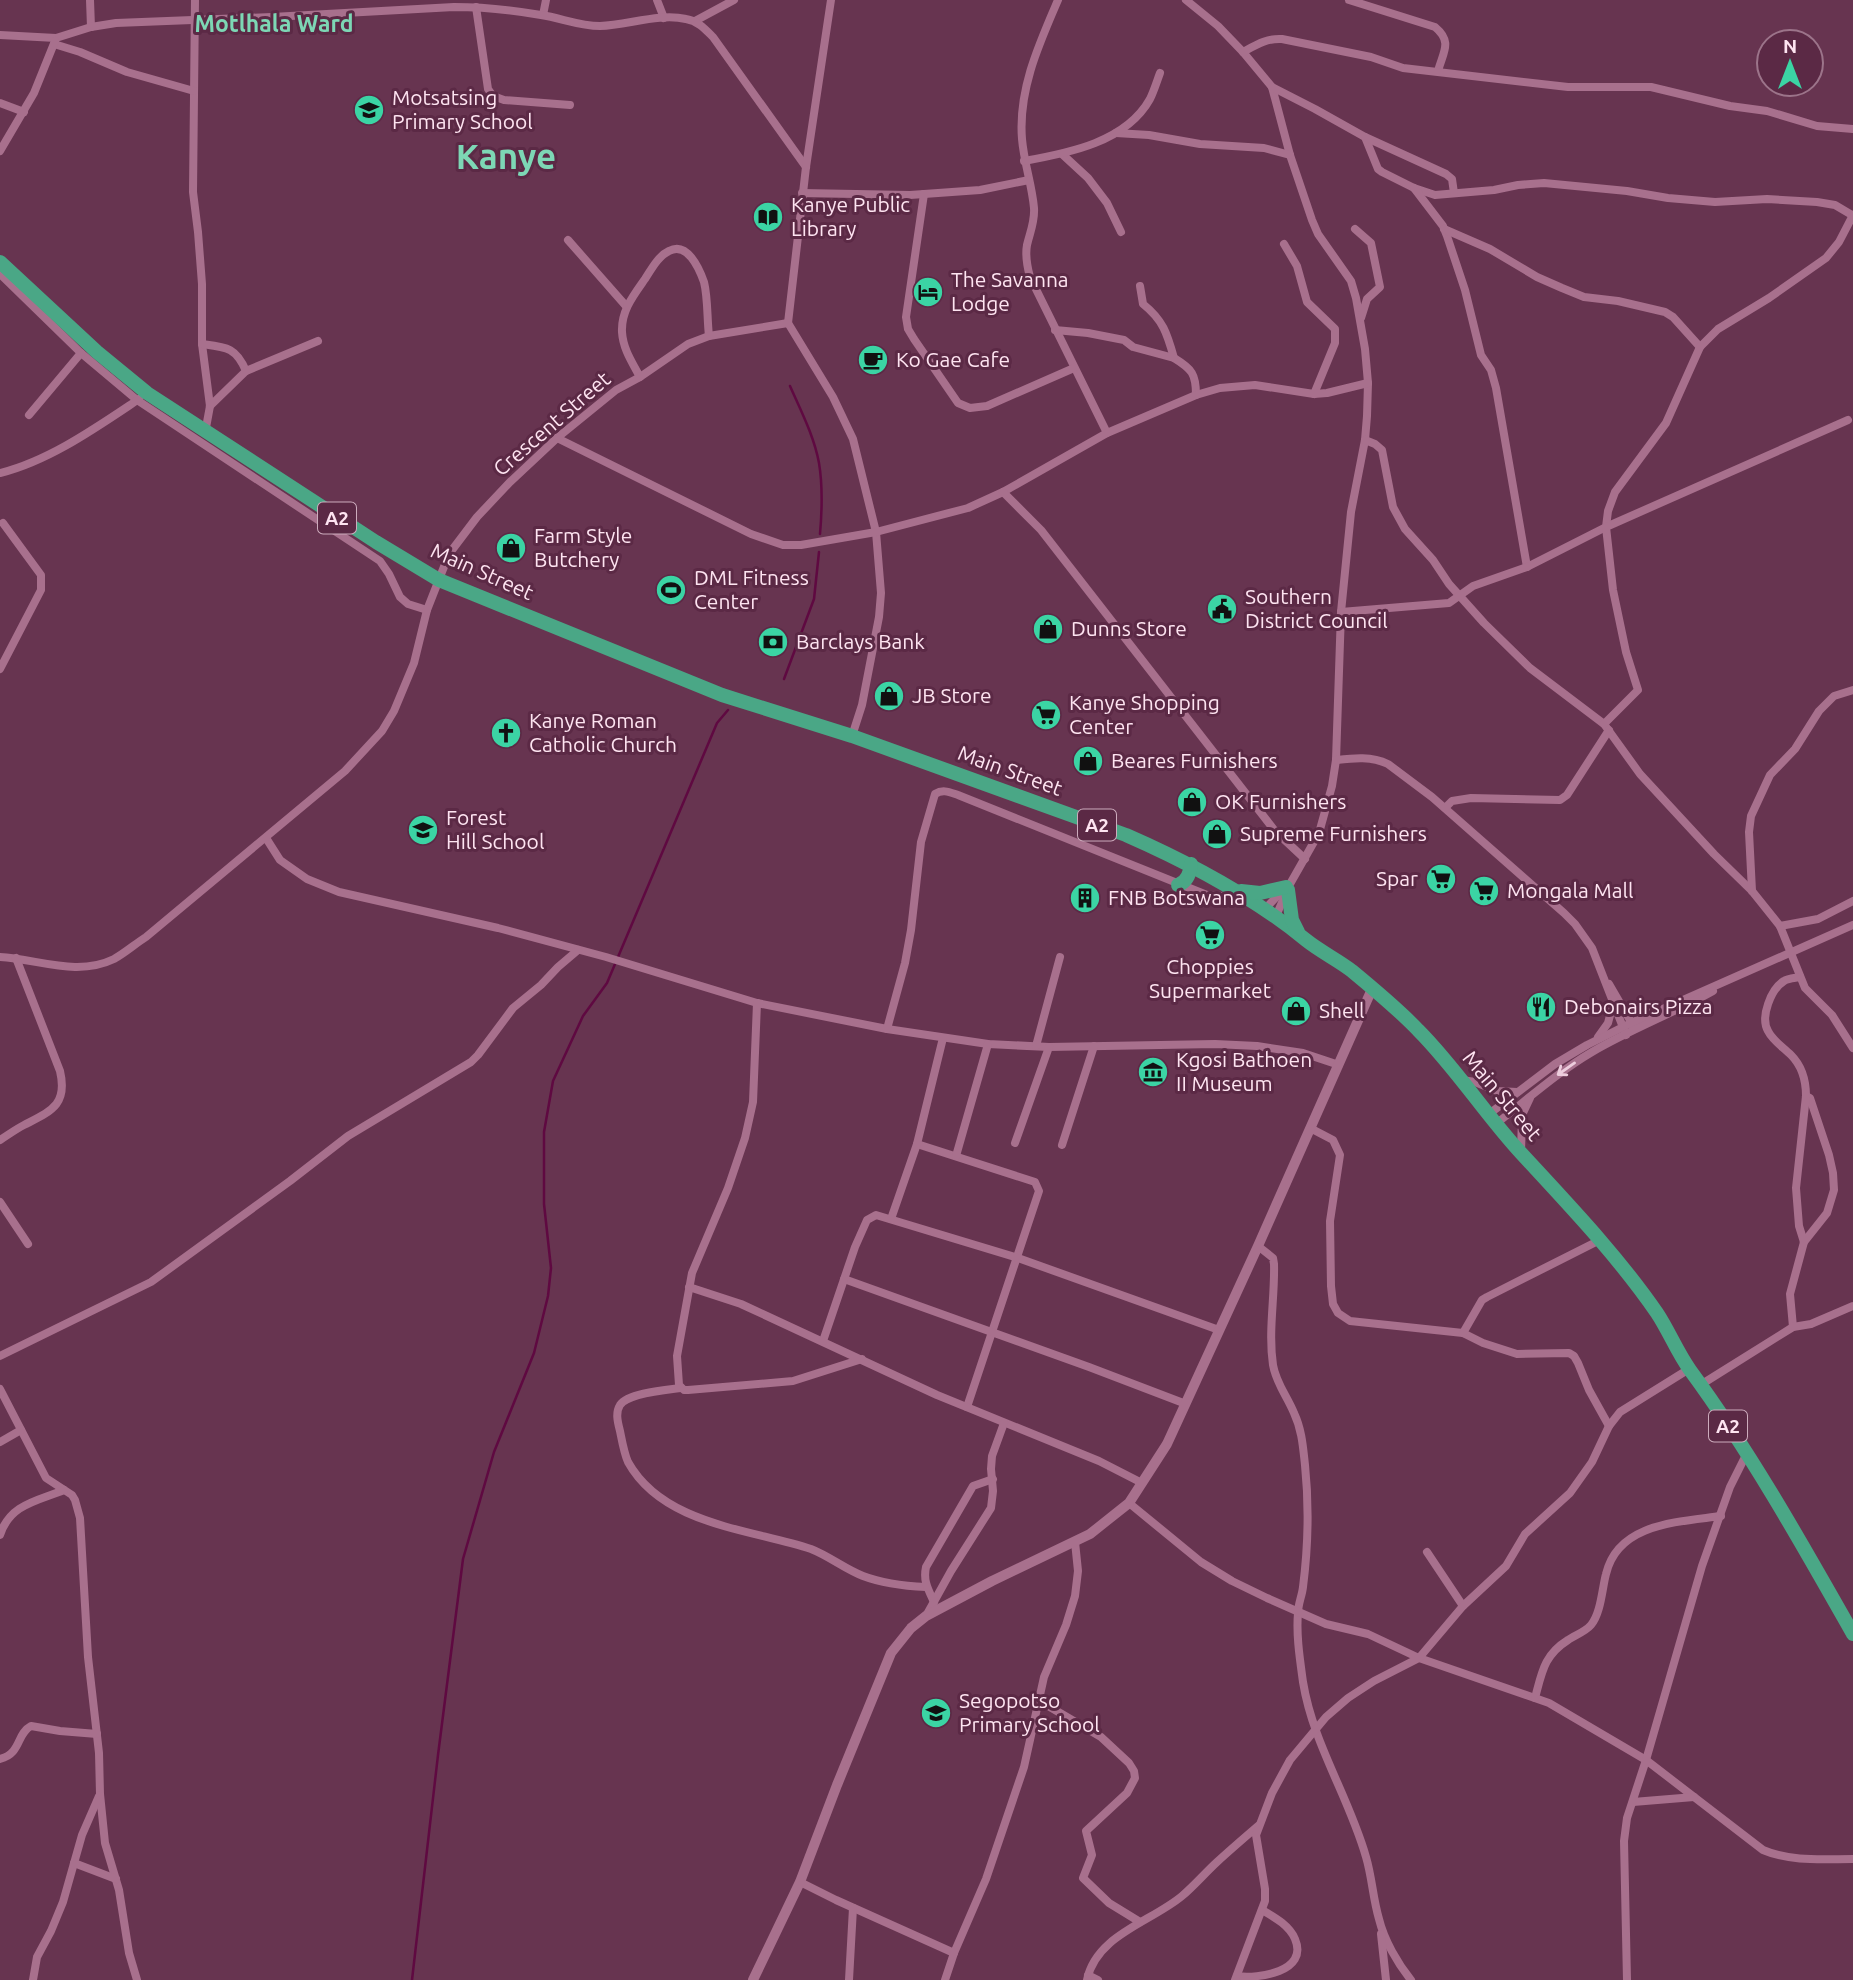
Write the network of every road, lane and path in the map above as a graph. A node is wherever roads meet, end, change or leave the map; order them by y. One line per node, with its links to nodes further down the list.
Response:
1 (90, 0): 15 (street)
2 (195, 0): 13 (street)
3 (546, 0): 11 (street)
4 (657, 0): 12 (street)
5 (734, 0): 14 (street)
6 (831, 0): 33 (street)
7 (1058, 0): 32 (street)
8 (1186, 0): 18 (street)
9 (1349, 0): 19 (street)
10 (476, 7): 11 (street); 13 (street); 24 (street)
11 (543, 15): 12 (street)
12 (664, 18): 14 (street)
13 (194, 20): 15 (street); 22 (street)
14 (695, 21): 33 (street)
15 (91, 27): 17 (street)
16 (0, 35): 17 (street)
17 (55, 41): 22 (street); 25 (street)
18 (1243, 52): 19 (street); 21 (street)
19 (1438, 71): 26 (street)
20 (1160, 73): 27 (street)
21 (1272, 87): 28 (street); 31 (street)
22 (194, 91): 54 (street)
23 (0, 103): 25 (street)
24 (569, 105)
25 (24, 112): 29 (street)
26 (1853, 129)
27 (1116, 133): 30 (street); 31 (street)
28 (1365, 137): 35 (street); 37 (street)
29 (0, 151)
30 (1062, 154): 32 (street); 42 (street)
31 (1290, 155): 49 (street)
32 (1024, 161): 34 (street)
33 (806, 167): 36 (street)
34 (1029, 180): 38 (street); 51 (street)
35 (1414, 188): 37 (street); 41 (street)
36 (803, 193): 38 (street); 50 (street)
37 (1454, 193): 39 (street)
38 (924, 194): 58 (street)
39 (1853, 215): 55 (street)
40 (1355, 229): 49 (street)
41 (1444, 229): 55 (street); 77 (street)
42 (1121, 232)
43 (568, 240): 48 (street)
44 (1284, 244): 62 (street)
45 (0, 262): 64 (highway, Main Street / A2)
46 (0, 274): 56 (street)
47 (1140, 286): 57 (street)
48 (626, 306): 52 (street); 60 (street)
49 (1360, 320): 61 (street)
50 (788, 323): 52 (street, Crescent Street); 76 (street)
51 (1055, 330): 57 (street); 58 (street)
52 (709, 336): 60 (street, Crescent Street)
53 (318, 341): 59 (street)
54 (202, 344): 59 (street); 65 (street)
55 (1700, 347): 75 (street)
56 (81, 353): 64 (street); 66 (street)
57 (1174, 358): 63 (street)
58 (1074, 368): 69 (street)
59 (246, 371): 65 (street)
60 (640, 377): 70 (street, Crescent Street)
61 (1368, 383): 62 (street); 71 (street)
62 (1314, 394): 63 (street)
63 (1196, 395): 69 (street)
64 (142, 397): 68 (highway, Main Street / A2); 72 (street); 80 (street)
65 (210, 406): 68 (street)
66 (29, 415)
67 (1848, 420): 75 (street)
68 (205, 433): 78 (highway, Main Street / A2)
69 (1107, 433): 73 (street)
70 (556, 438): 76 (street); 78 (street, Crescent Street)
71 (1365, 440): 79 (street); 81 (street)
72 (0, 473)
73 (1003, 492): 76 (street); 89 (street)
74 (1, 523): 82 (street)
75 (1606, 527): 77 (street); 84 (street)
76 (876, 532): 85 (street)
77 (1527, 567): 79 (street)
78 (439, 580): 80 (street, Crescent Street); 85 (highway, Main Street / A2)
79 (1459, 594): 81 (street); 84 (street)
80 (427, 610): 88 (street, Crescent Street)
81 (1341, 612): 86 (street)
82 (0, 669)
83 (1853, 690): 94 (street)
84 (1606, 727): 87 (street); 94 (street)
85 (852, 736): 90 (highway, Main Street / A2)
86 (1336, 760): 87 (street); 89 (street)
87 (1446, 808): 109 (street)
88 (266, 838): 100 (street); 104 (street, Crescent Street)
89 (1305, 859): 92 (street)
90 (1191, 864): 91 (highway); 93 (highway, Main Street / A2)
91 (1178, 885): 93 (street); 111 (street)
92 (1288, 887): 93 (highway); 96 (street); 99 (highway)
93 (1234, 890): 96 (highway, Main Street / A2)
94 (1752, 891): 98 (street)
95 (1853, 901): 98 (street)
96 (1270, 913): 99 (highway, Main Street / A2)
97 (1853, 925): 101 (street)
98 (1780, 926): 101 (street)
99 (1299, 933): 107 (highway, Main Street / A2)
100 (578, 950): 108 (street); 149 (street)
101 (1791, 952): 105 (street); 106 (street)
102 (0, 957): 104 (street, Crescent Street)
103 (1060, 957): 116 (street)
104 (16, 958): 127 (street)
105 (1756, 968): 110 (street); 112 (street)
106 (1800, 977): 119 (street); 124 (street)
107 (1372, 989): 120 (street); 121 (highway, Main Street / A2)
108 (757, 1003): 111 (street); 141 (street)
109 (1617, 1004): 110 (street); 112 (street); 114 (street)
110 (1662, 1010): 112 (street)
111 (887, 1029): 113 (street)
112 (1629, 1029): 114 (street); 123 (street, one-way to 123)
113 (943, 1038): 115 (street); 129 (street)
114 (1594, 1041): 122 (street)
115 (988, 1044): 116 (street); 132 (street)
116 (1036, 1046): 118 (street)
117 (1094, 1046): 118 (street); 120 (street); 130 (street)
118 (1049, 1047): 128 (street)
119 (1853, 1048)
120 (1339, 1065): 126 (street)
121 (1462, 1080): 122 (street); 125 (highway, Main Street / A2)
122 (1519, 1092): 125 (street)
123 (1532, 1096): 125 (street); 131 (street)
124 (1806, 1096): 136 (street); 136 (street)
125 (1493, 1118): 131 (highway, Main Street / A2)
126 (1310, 1128): 138 (street); 147 (street)
127 (0, 1140)
128 (1015, 1143)
129 (917, 1144): 132 (street); 134 (street)
130 (1062, 1145)
131 (1521, 1153): 135 (highway, Main Street / A2)
132 (956, 1156): 139 (street)
133 (0, 1202): 137 (street)
134 (891, 1219): 139 (street); 140 (street)
135 (1600, 1240): 147 (street); 151 (highway, Main Street / A2)
136 (1804, 1242): 144 (street)
137 (28, 1244)
138 (1258, 1246): 145 (street); 176 (street)
139 (1018, 1258): 145 (street); 146 (street)
140 (844, 1279): 146 (street); 148 (street)
141 (689, 1287): 148 (street); 153 (street)
142 (1853, 1299): 143 (street)
143 (1850, 1308): 144 (street)
144 (1793, 1327): 152 (street)
145 (1219, 1330): 155 (street)
146 (993, 1332): 155 (street); 156 (street)
147 (1463, 1333): 158 (street)
148 (823, 1341): 150 (street)
149 (0, 1356)
150 (862, 1359): 153 (street); 156 (street)
151 (1689, 1369): 152 (highway, Main Street / A2); 158 (street)
152 (1702, 1384): 161 (highway, Main Street / A2)
153 (681, 1388): 173 (street)
154 (0, 1389): 159 (street)
155 (1186, 1404): 163 (street)
156 (967, 1407): 157 (street)
157 (1004, 1423): 162 (street); 163 (street)
158 (1609, 1426): 175 (street)
159 (21, 1430): 160 (street); 164 (street)
160 (0, 1442)
161 (1746, 1455): 168 (street); 178 (highway, Main Street / A2)
162 (993, 1479): 173 (street); 174 (street)
163 (1142, 1483): 165 (street)
164 (64, 1490): 167 (street); 183 (street)
165 (1129, 1503): 171 (street); 176 (street)
166 (0, 1510): 167 (street)
167 (14, 1511): 169 (street)
168 (1721, 1516): 180 (street); 185 (street)
169 (1, 1524): 170 (street)
170 (0, 1535)
171 (1075, 1542): 177 (street); 181 (street)
172 (1427, 1552): 175 (street)
173 (926, 1587): 174 (street)
174 (934, 1602): 177 (street)
175 (1463, 1606): 179 (street)
176 (1298, 1613): 179 (street); 182 (street)
177 (926, 1616): 193 (street)
178 (1853, 1633)
179 (1419, 1658): 180 (street); 182 (street)
180 (1535, 1698): 185 (street)
181 (1038, 1700): 197 (street); 198 (street)
182 (1315, 1732): 189 (street); 196 (street)
183 (97, 1734): 184 (street); 186 (street)
184 (0, 1759)
185 (1646, 1760): 187 (street); 188 (street)
186 (100, 1794): 191 (street); 192 (street)
187 (1694, 1797): 188 (street); 190 (street)
188 (1633, 1802): 209 (street)
189 (1258, 1826): 195 (street); 197 (street)
190 (1853, 1859)
191 (74, 1863): 192 (street); 201 (street)
192 (116, 1879): 202 (street)
193 (800, 1882): 194 (street); 203 (street)
194 (853, 1908): 198 (street); 204 (street)
195 (1262, 1910): 200 (street); 200 (street)
196 (1379, 1921): 207 (street); 208 (street)
197 (1140, 1922): 199 (street)
198 (954, 1953): 205 (street)
199 (1088, 1978): 206 (street)
200 (1236, 1978)
201 (33, 1980)
202 (136, 1980)
203 (753, 1980)
204 (849, 1980)
205 (945, 1980)
206 (1098, 1980)
207 (1386, 1980)
208 (1411, 1980)
209 (1627, 1980)

